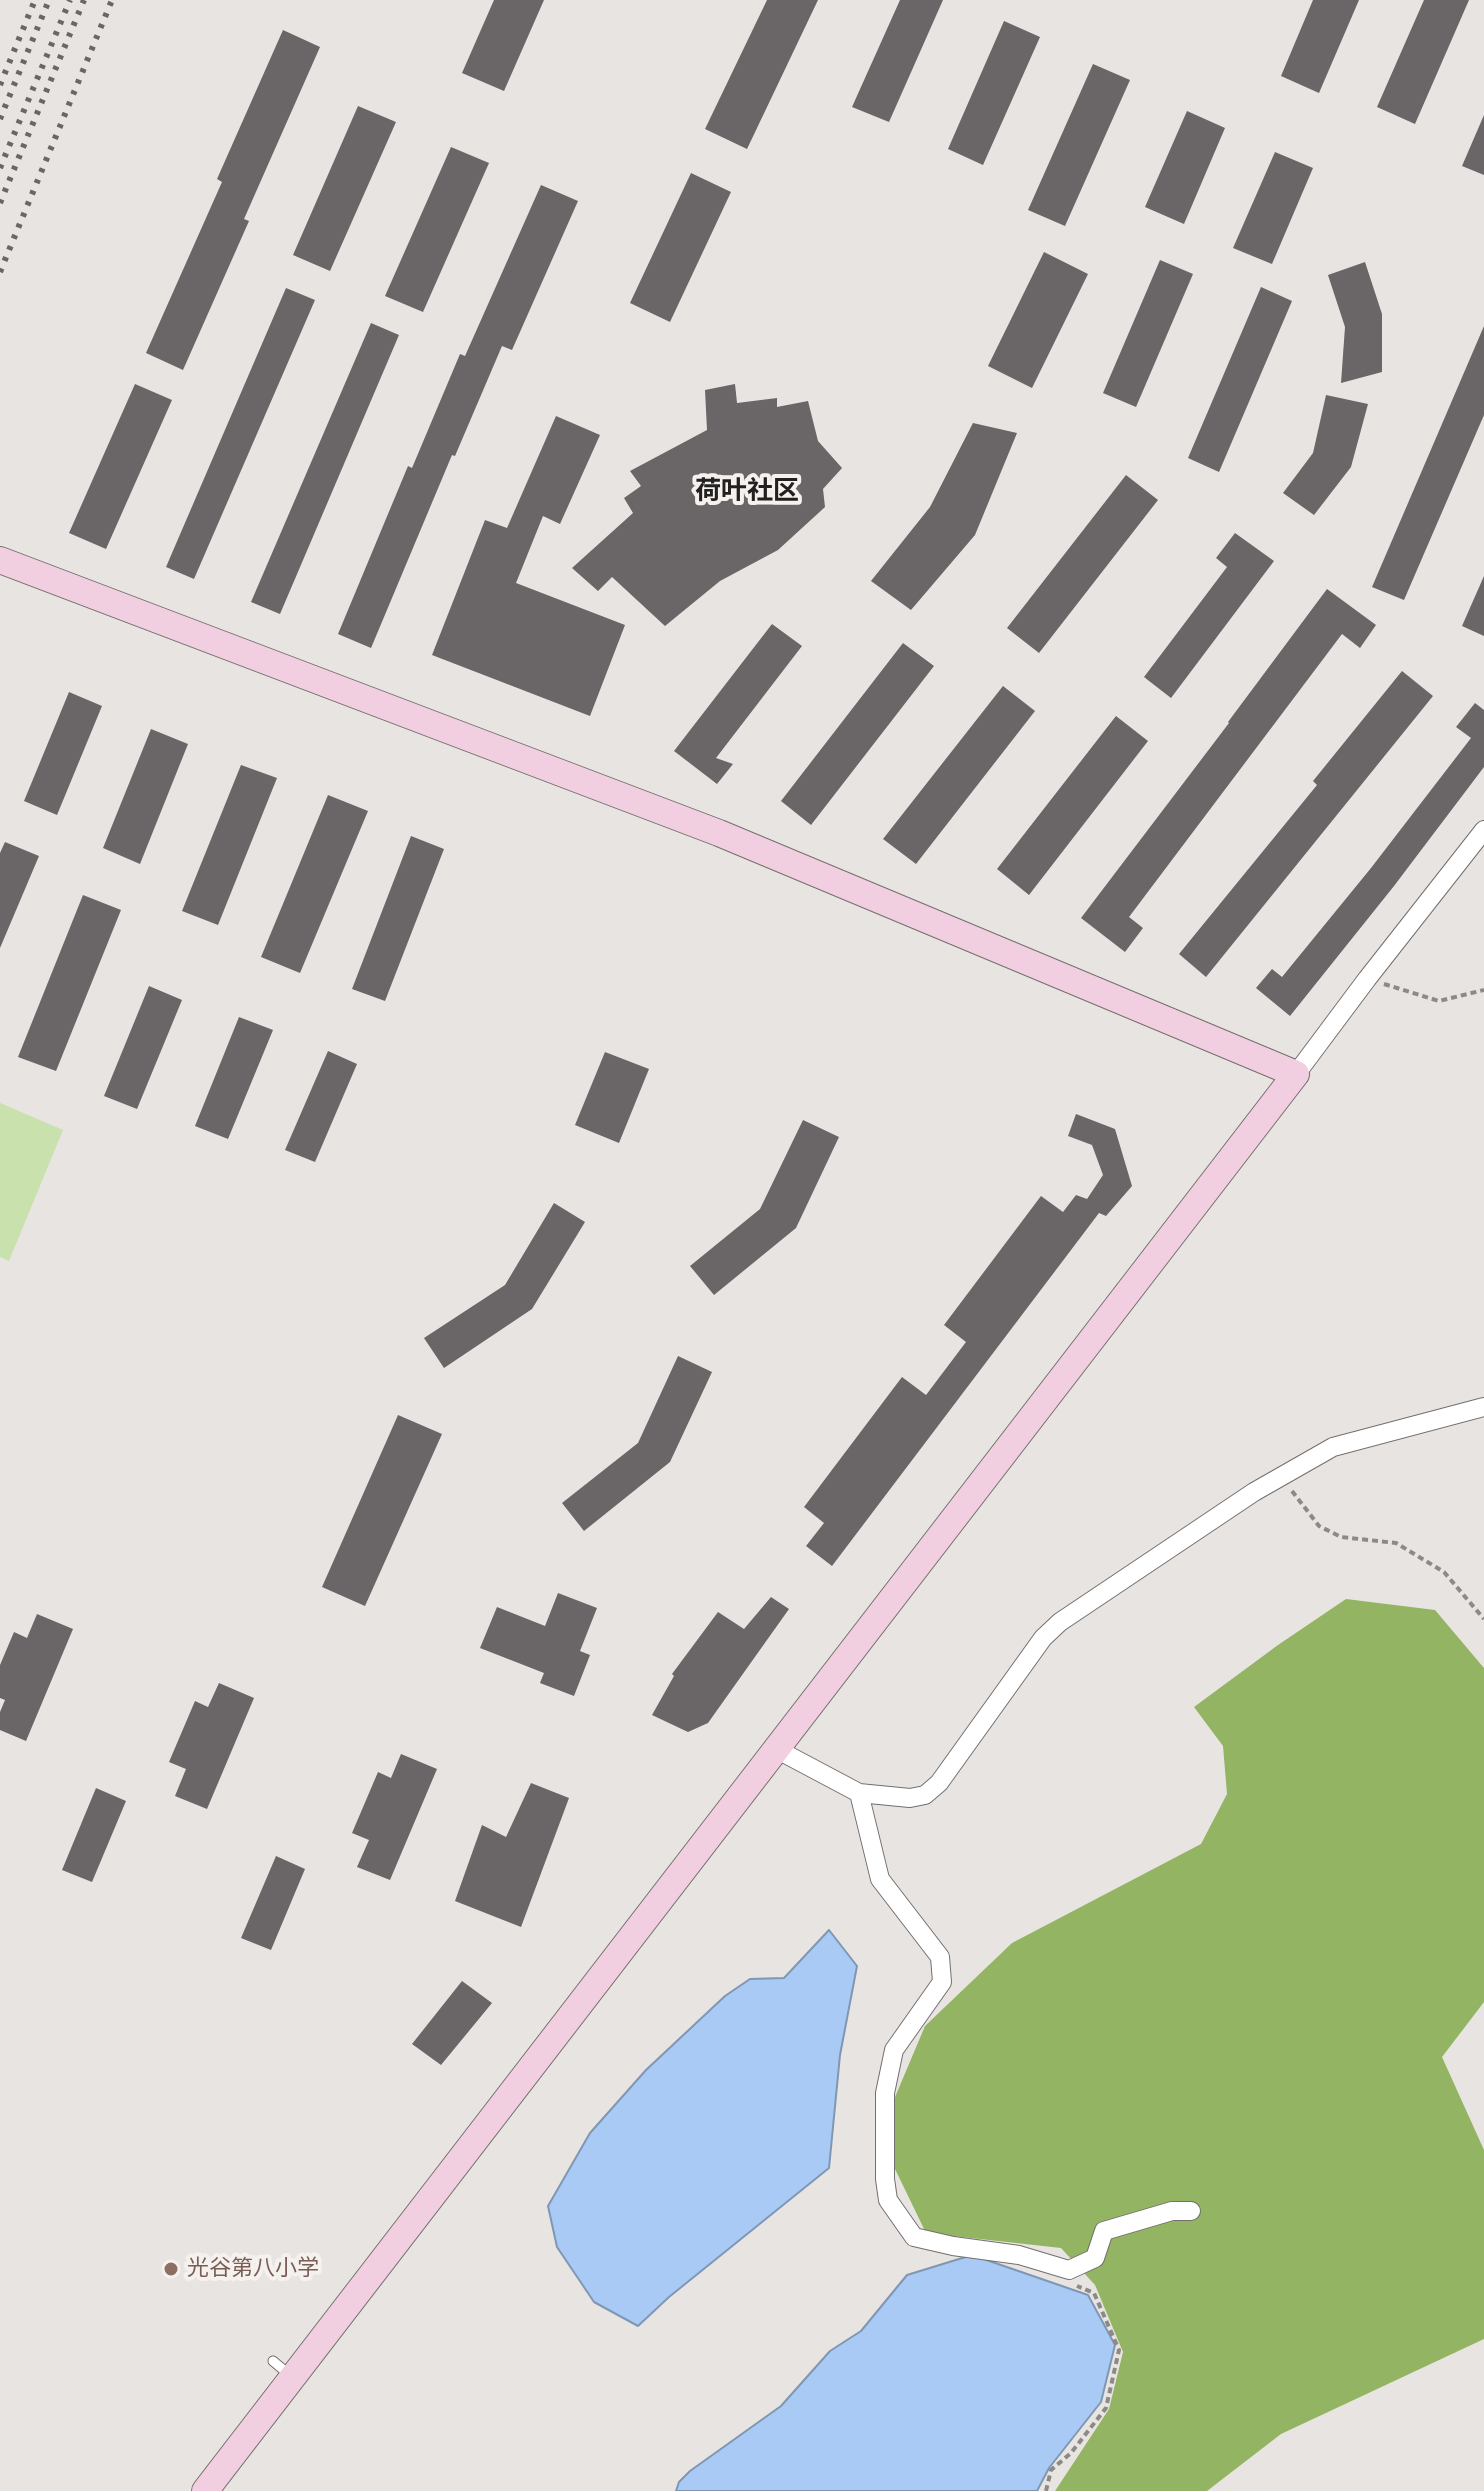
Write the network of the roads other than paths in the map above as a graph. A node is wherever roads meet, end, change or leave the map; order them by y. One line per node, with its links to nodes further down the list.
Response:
1 (0, 560): 3 (main road)
2 (1484, 830): 3 (street)
3 (1296, 1074): 5 (main road)
4 (1484, 1407): 6 (street)
5 (778, 1750): 6 (street); 8 (main road)
6 (859, 1793): 7 (street)
7 (1191, 2211)
8 (205, 2491)

